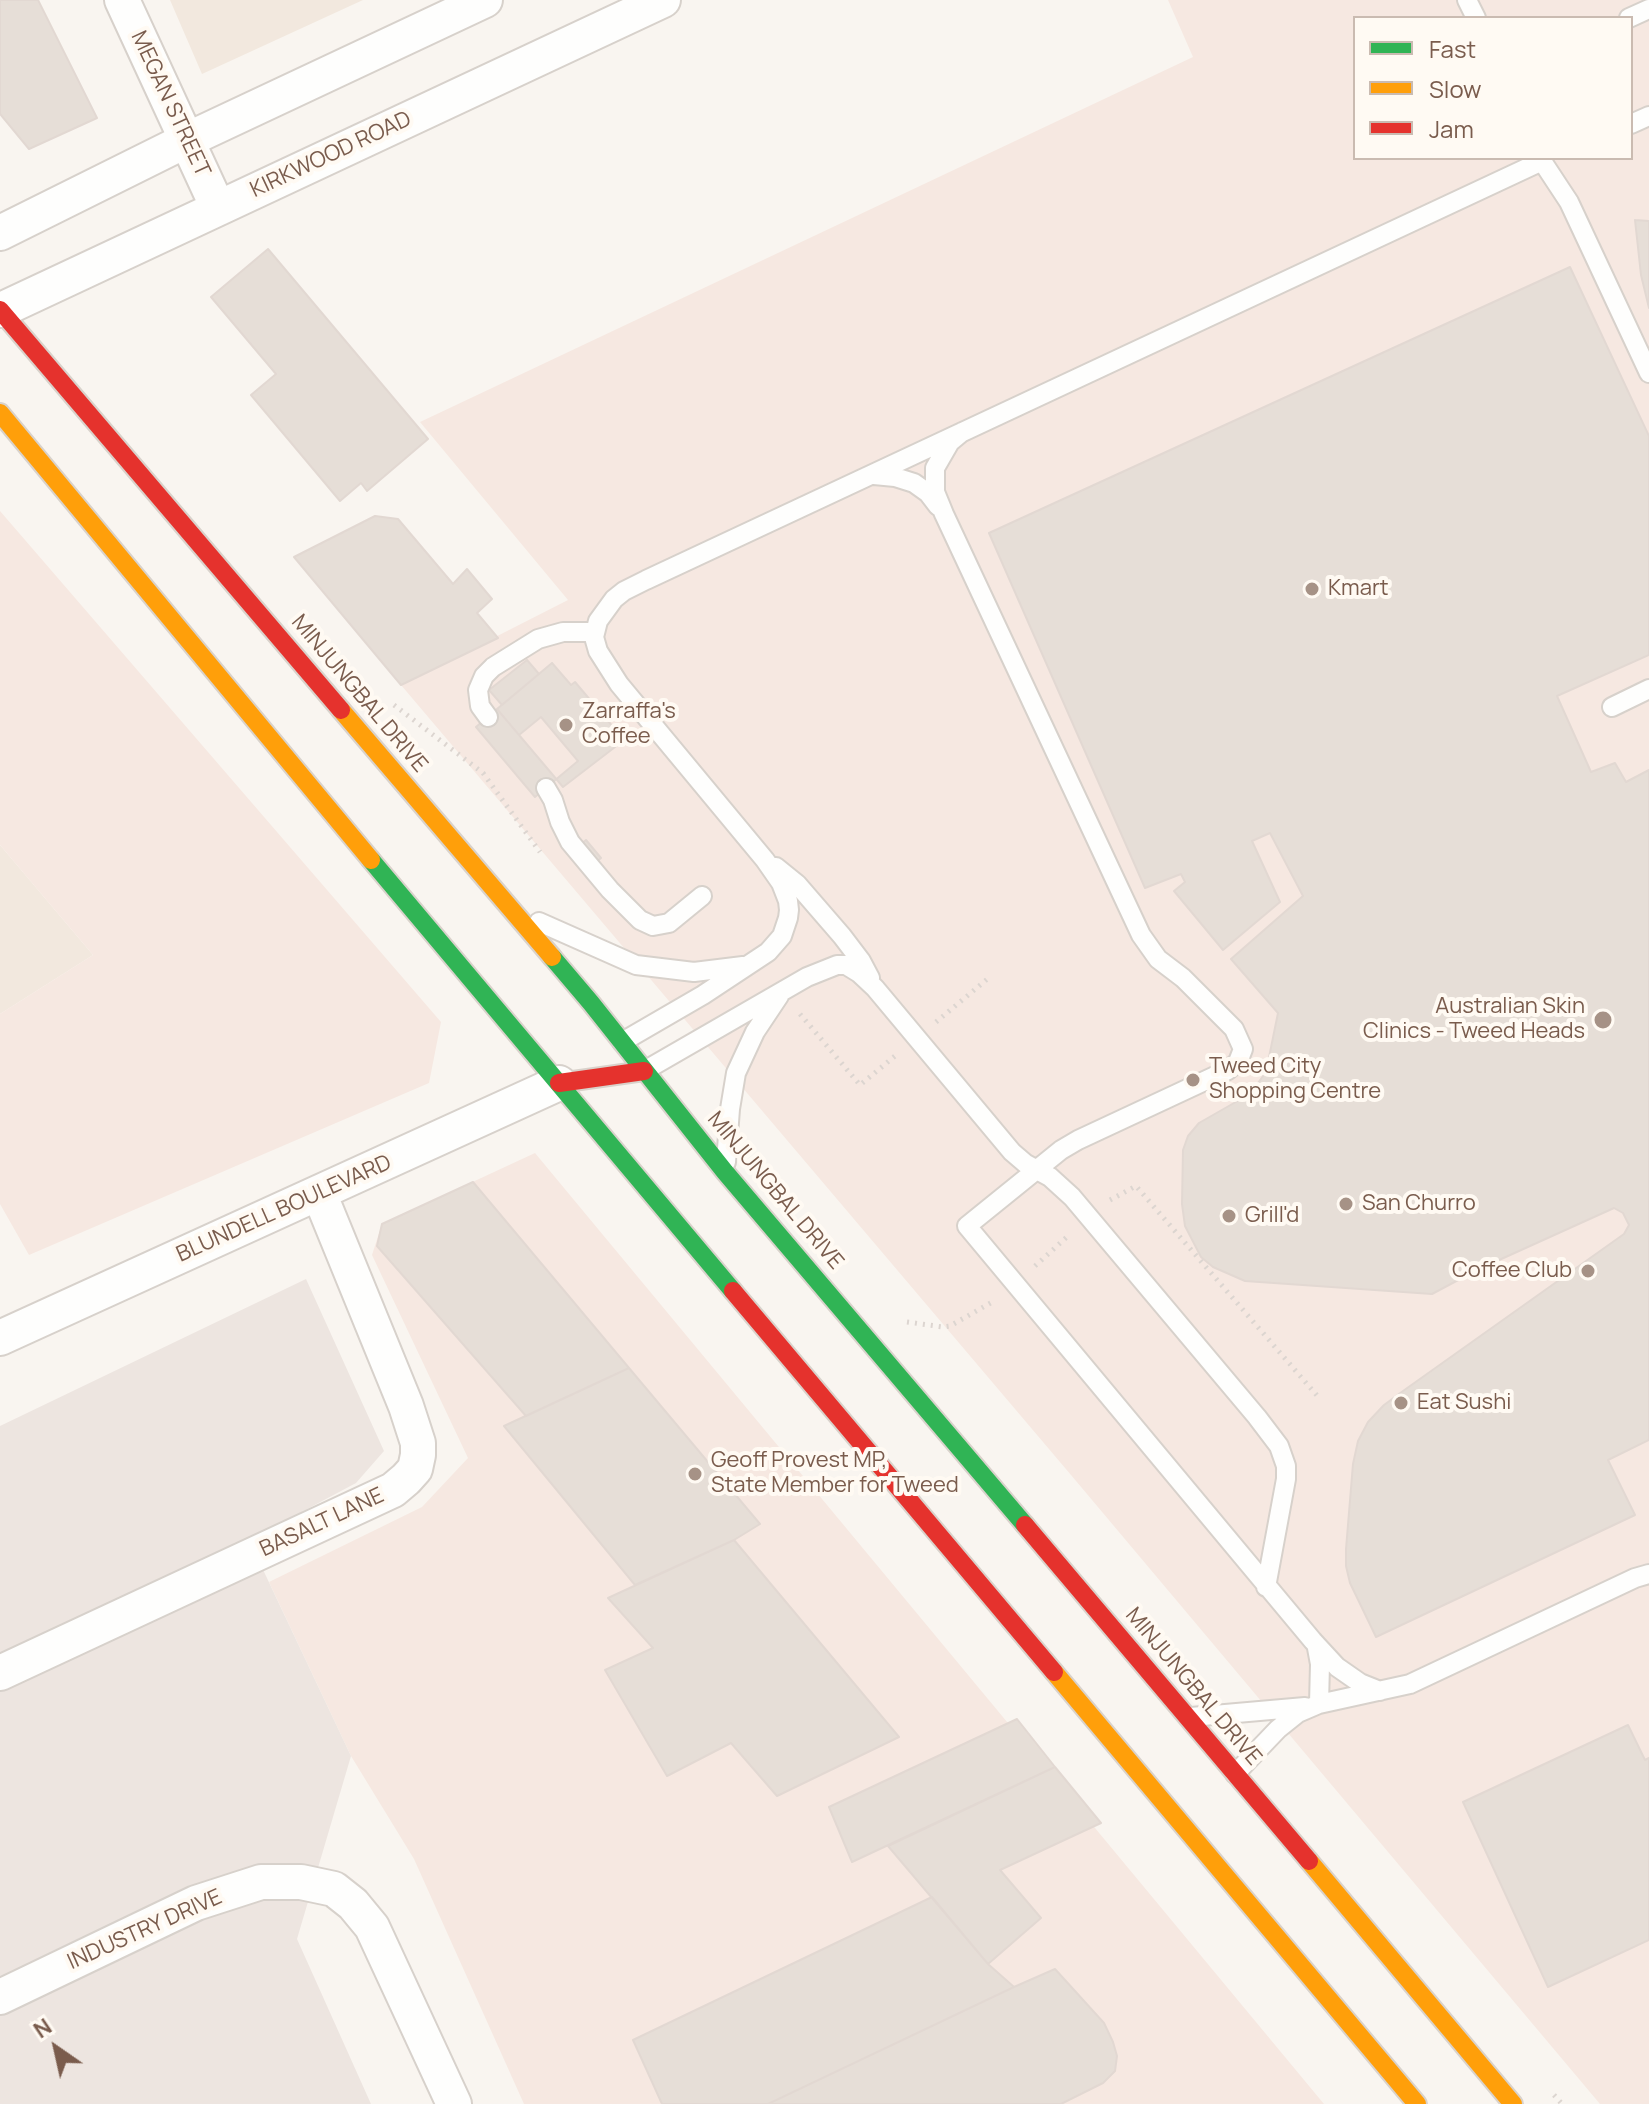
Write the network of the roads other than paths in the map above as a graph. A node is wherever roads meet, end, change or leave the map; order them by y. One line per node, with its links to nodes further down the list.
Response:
1 (122, 0): 4 (street, MEGAN STREET)
2 (485, 0): 4 (street)
3 (663, 0): 6 (street, KIRKWOOD ROAD)
4 (187, 140): 6 (street, MEGAN STREET); 7 (street)
5 (1547, 161): 9 (lane); 11 (lane)
6 (218, 208): 8 (street, KIRKWOOD ROAD)
7 (0, 233)
8 (0, 310): 21 (main road, MINJUNGBAL DRIVE)
9 (1649, 373)
10 (0, 413): 27 (main road)
11 (962, 432): 12 (lane); 13 (lane)
12 (871, 475): 13 (lane); 14 (lane)
13 (944, 514): 28 (lane)
14 (594, 632): 17 (lane); 19 (lane)
15 (1649, 689): 16 (lane)
16 (1612, 707)
17 (488, 717)
18 (546, 788): 20 (lane)
19 (765, 860): 22 (lane); 23 (lane)
20 (702, 896)
21 (511, 909): 22 (lane); 25 (main road, MINJUNGBAL DRIVE)
22 (750, 965): 25 (lane)
23 (875, 988): 24 (lane); 28 (lane)
24 (783, 990): 26 (lane); 29 (lane)
25 (609, 1050): 26 (main road, MINJUNGBAL DRIVE); 27 (main road)
26 (644, 1071): 27 (main road); 29 (main road, MINJUNGBAL DRIVE)
27 (559, 1083): 30 (street, BLUNDELL BOULEVARD); 42 (main road)
28 (1036, 1169): 33 (lane); 33 (lane)
29 (725, 1172): 38 (main road, MINJUNGBAL DRIVE)
30 (319, 1193): 31 (street, BLUNDELL BOULEVARD); 35 (street, BASALT LANE)
31 (3, 1330)
32 (1649, 1574): 36 (lane)
33 (1266, 1587): 34 (lane)
34 (1313, 1641): 36 (lane); 37 (lane)
35 (0, 1673)
36 (1380, 1691): 37 (lane)
37 (1315, 1706): 38 (lane); 39 (lane)
38 (1187, 1718): 39 (main road, MINJUNGBAL DRIVE)
39 (1235, 1774): 43 (main road, MINJUNGBAL DRIVE)
40 (0, 1997): 41 (street, INDUSTRY DRIVE)
41 (454, 2104)
42 (1417, 2104)
43 (1513, 2104)

